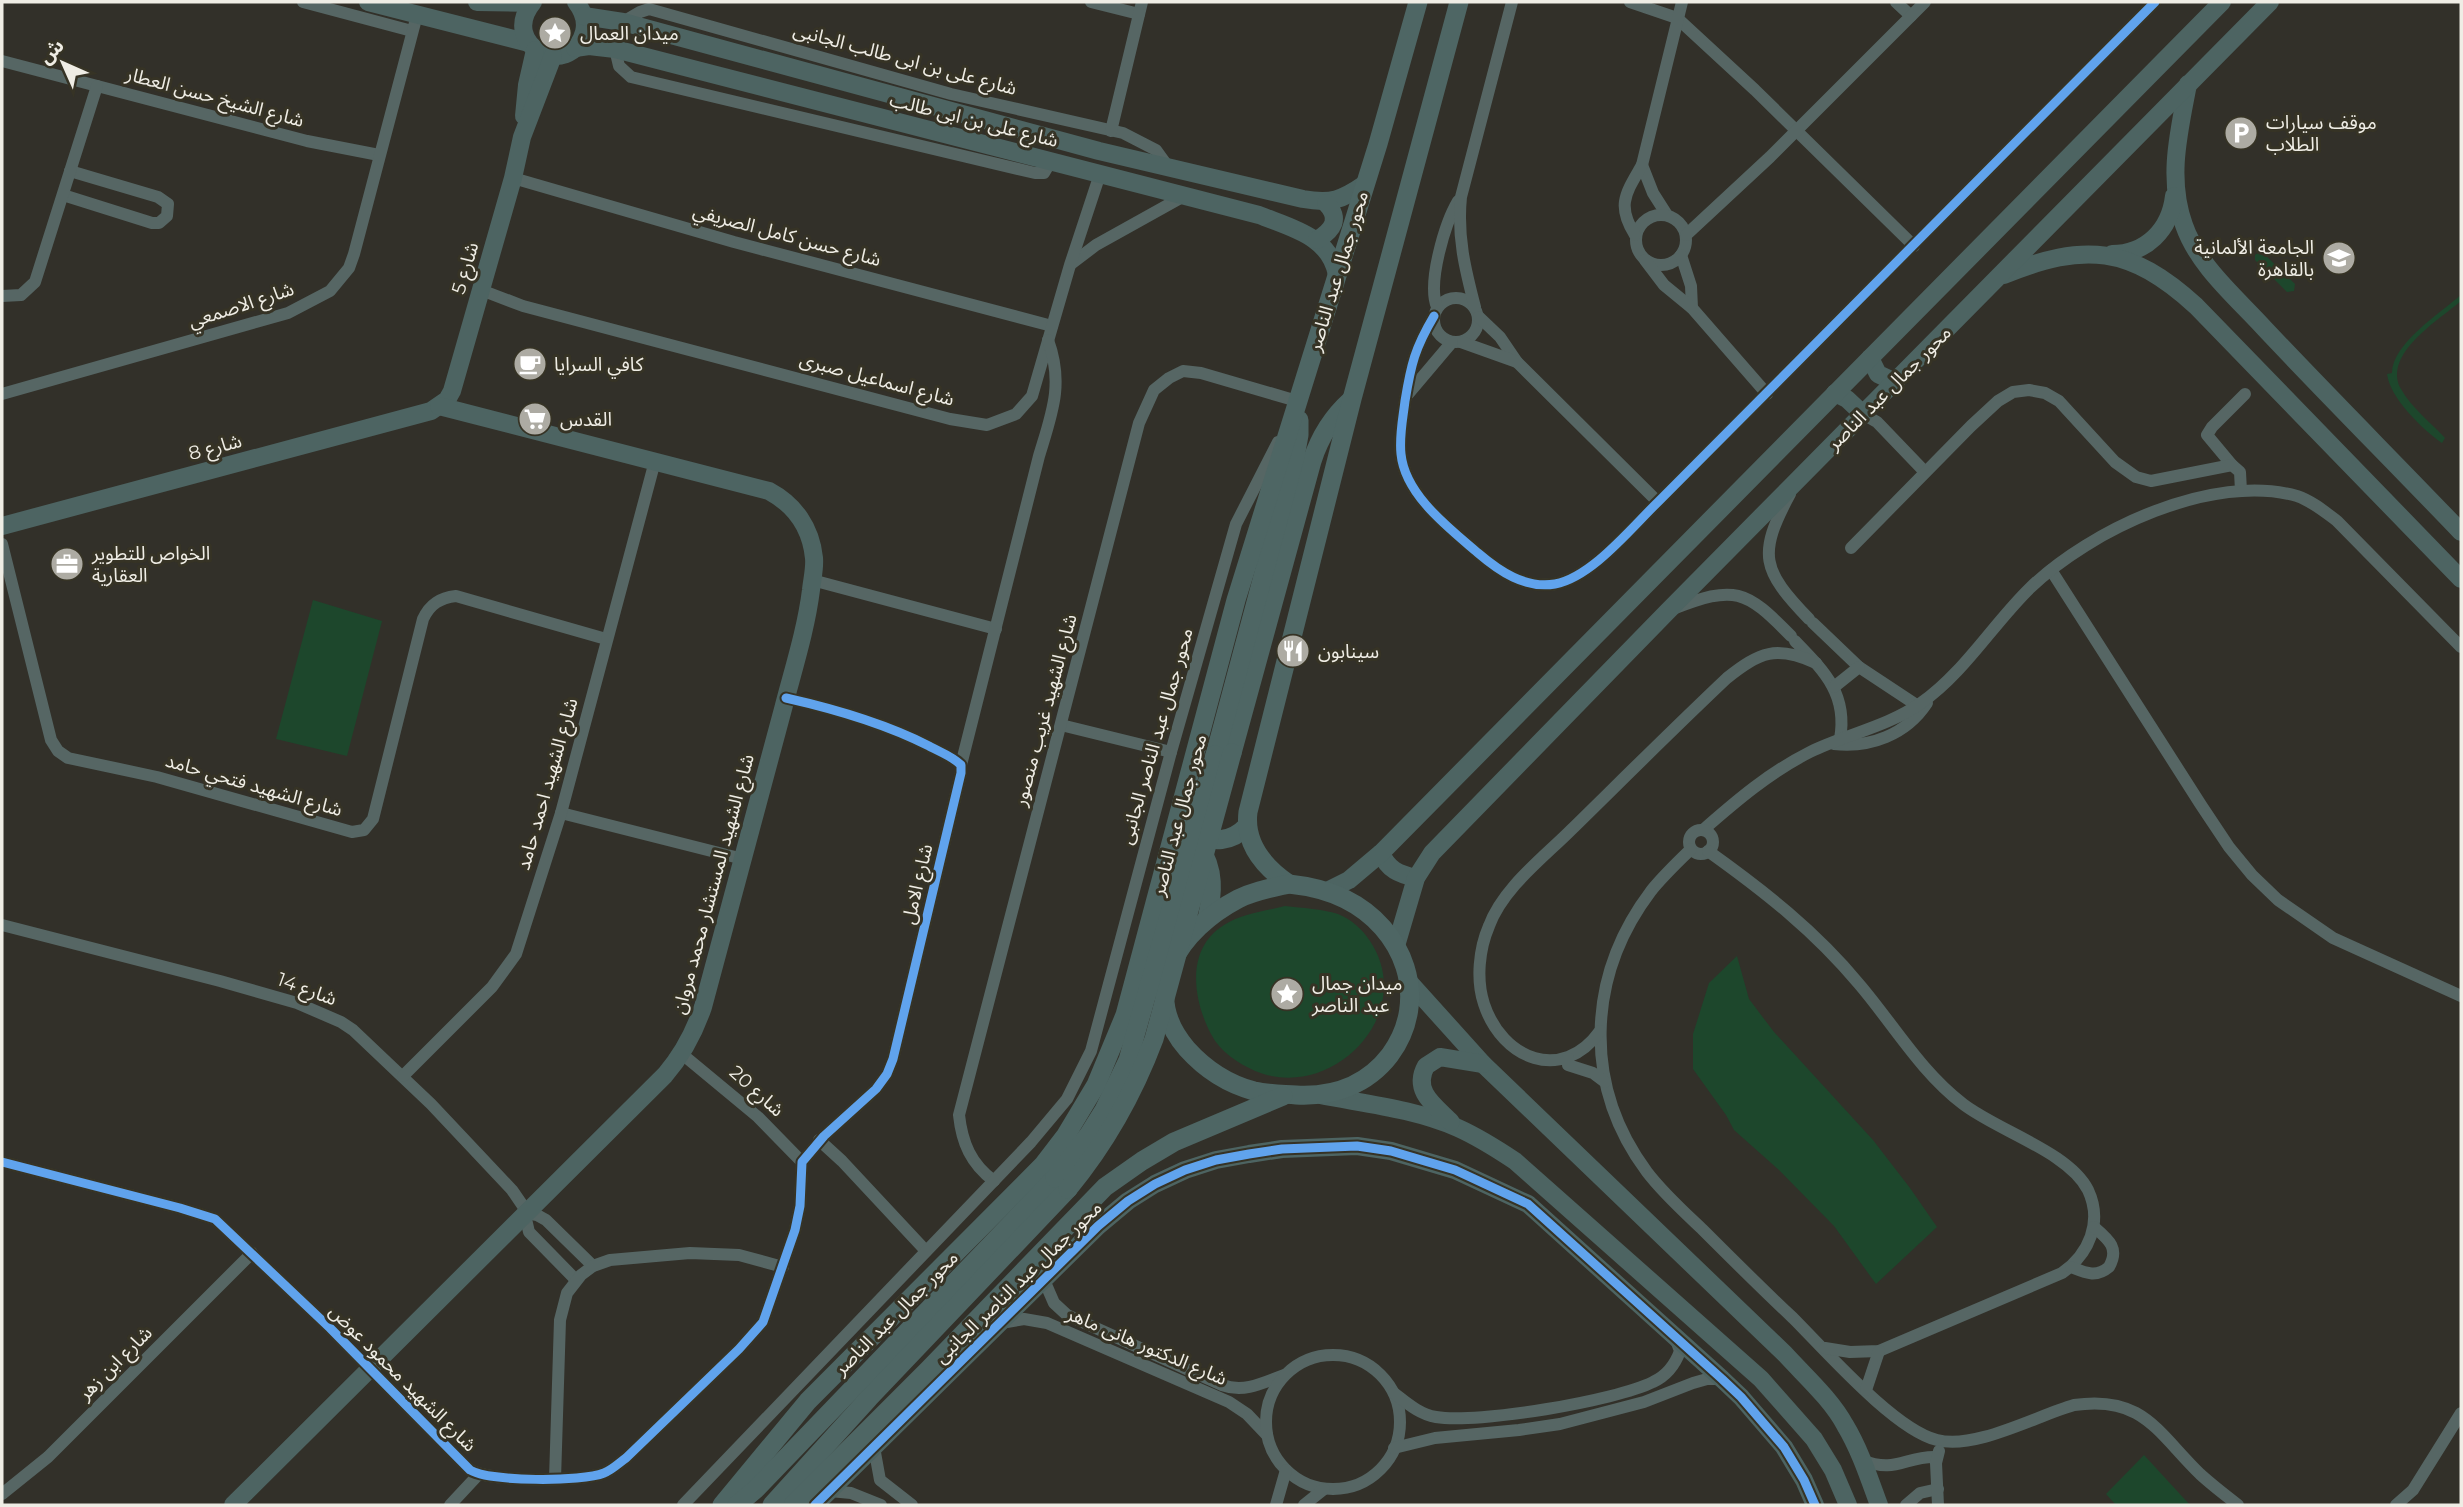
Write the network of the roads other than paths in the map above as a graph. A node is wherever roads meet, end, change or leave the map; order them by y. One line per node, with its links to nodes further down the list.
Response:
1 (303, 2): 22 (street)
2 (368, 2): 22 (main road)
3 (477, 2): 4 (main road)
4 (483, 2): 16 (main road)
5 (1091, 2): 18 (street)
6 (1418, 2): 42 (main road, محور جمال عبد الناصر)
7 (1459, 2): 77 (main road)
8 (1512, 2): 46 (street)
9 (1630, 2): 20 (street)
10 (1682, 2): 20 (street)
11 (1896, 2): 19 (street)
12 (1925, 2): 19 (street)
13 (2155, 2): 52 (street)
14 (2222, 2): 68 (main road, محور جمال عبد الناصر)
15 (2270, 2): 28 (main road, محور جمال عبد الناصر)
16 (532, 3): 23 (main road, شارع 5)
17 (581, 7): 21 (main road, شارع على بن ابى طالب); 24 (main road)
18 (1140, 8): 33 (street)
19 (1910, 16): 34 (street)
20 (1677, 18): 34 (street); 37 (street)
21 (622, 22): 25 (main road); 30 (main road, شارع على بن ابى طالب)
22 (415, 23): 23 (main road); 36 (street, شارع الاصمعي)
23 (532, 47): 26 (main road); 35 (main road, شارع 5)
24 (575, 48): 25 (main road, شارع على بن ابى طالب); 26 (main road)
25 (615, 49): 40 (main road, شارع على بن ابى طالب)
26 (554, 56): 35 (main road, شارع 5)
27 (2, 61): 29 (street, شارع الشيخ حسن العطار)
28 (2188, 84): 43 (main road); 58 (main road, محور جمال عبد الناصر)
29 (97, 86): 36 (street, شارع الشيخ حسن العطار); 39 (street)
30 (949, 102): 31 (street, شارع على بن ابى طالب الجانبى); 32 (main road, شارع على بن ابى طالب)
31 (1034, 113): 32 (main road); 33 (street, شارع على بن ابى طالب الجانبى)
32 (1030, 131): 38 (main road, شارع على بن ابى طالب)
33 (1111, 131): 38 (street, شارع على بن ابى طالب الجانبى)
34 (1797, 131): 50 (street); 52 (street)
35 (522, 137): 41 (main road, شارع 5)
36 (379, 155): 73 (street, شارع الاصمعي)
37 (1642, 164): 48 (street); 49 (street)
38 (1169, 168): 47 (main road, شارع على بن ابى طالب)
39 (70, 171): 44 (street); 44 (street)
40 (1100, 174): 45 (main road, شارع على بن ابى طالب); 56 (street, شارع اسماعيل صبرى)
41 (513, 178): 59 (main road, شارع 5); 64 (street, شارع حسن كامل الصريفي)
42 (1365, 184): 47 (main road); 57 (main road, محور جمال عبد الناصر)
43 (2175, 191): 54 (main road); 67 (main road)
44 (63, 195): 60 (street)
45 (1184, 195): 51 (main road, شارع على بن ابى طالب); 56 (street)
46 (1461, 197): 62 (street); 63 (street)
47 (1326, 203): 51 (main road)
48 (1667, 215): 49 (street); 50 (street)
49 (1635, 235): 55 (street)
50 (1686, 235): 53 (street)
51 (1317, 240): 57 (main road)
52 (1914, 246): 74 (street)
53 (1681, 255): 55 (street); 61 (street)
54 (2105, 255): 58 (main road); 70 (main road)
55 (1645, 260): 61 (street)
56 (1070, 265): 64 (street, شارع اسماعيل صبرى)
57 (1337, 275): 79 (main road, محور جمال عبد الناصر)
58 (1997, 278): 71 (main road, محور جمال عبد الناصر)
59 (481, 290): 65 (street, شارع اسماعيل صبرى); 78 (main road, شارع 5)
60 (2, 296)
61 (1692, 308): 74 (street)
62 (1436, 311): 63 (street); 66 (street); 76 (street)
63 (1477, 312): 66 (street); 69 (street)
64 (1052, 326): 65 (street, شارع اسماعيل صبرى)
65 (1048, 340): 96 (street, شارع الامل)
66 (1457, 342): 69 (street); 76 (street)
67 (2281, 346): 70 (main road); 88 (main road)
68 (1870, 358): 71 (main road); 72 (main road, محور جمال عبد الناصر)
69 (1517, 362): 86 (street)
70 (2258, 369): 92 (main road)
71 (1895, 382): 80 (main road, محور جمال عبد الناصر)
72 (1835, 393): 80 (main road); 116 (main road, محور جمال عبد الناصر)
73 (2, 394)
74 (1767, 394): 86 (street)
75 (2245, 394): 82 (street)
76 (1406, 397): 86 (street)
77 (1352, 399): 112 (main road); 190 (main road, bridge)
78 (439, 406): 81 (main road, شارع الشهيد المستشار محمد مروان); 87 (main road, شارع 8)
79 (1294, 410): 106 (street, شارع الشهيد غريب منصور); 108 (street, محور جمال عبد الناصر الجانبى); 110 (main road, محور جمال عبد الناصر); 189 (main road, bridge)
80 (1863, 414): 83 (street); 84 (main road, محور جمال عبد الناصر)
81 (655, 461): 93 (main road, شارع الشهيد المستشار محمد مروان); 98 (street, شارع الشهيد احمد حامد)
82 (2232, 465): 83 (street); 85 (street)
83 (1925, 472): 90 (street)
84 (1797, 481): 94 (main road, محور جمال عبد الناصر); 95 (street)
85 (2241, 491): 91 (street); 99 (street)
86 (1658, 502)
87 (2, 526)
88 (2461, 532)
89 (2, 544): 98 (street, شارع الشهيد فتحي حامد)
90 (1851, 548)
91 (2051, 570): 103 (street); 126 (street)
92 (2461, 579)
93 (812, 580): 96 (street); 104 (main road, شارع الشهيد المستشار محمد مروان)
94 (1668, 611): 97 (street); 118 (main road, محور جمال عبد الناصر)
95 (1807, 617): 97 (street); 101 (street)
96 (996, 629): 109 (street, شارع الامل)
97 (1790, 635): 100 (street)
98 (606, 639): 111 (street, شارع الشهيد احمد حامد)
99 (2461, 647)
100 (1816, 663): 102 (street); 130 (street)
101 (1859, 667): 102 (street); 105 (street)
102 (1835, 687): 107 (street)
103 (1931, 696): 105 (street); 107 (street)
104 (786, 698): 109 (street); 117 (main road, شارع الشهيد المستشار محمد مروان)
105 (1918, 705): 107 (street)
106 (1061, 725): 108 (street); 140 (street, شارع الشهيد غريب منصور)
107 (1835, 741): 113 (street)
108 (1171, 752): 140 (street, محور جمال عبد الناصر الجانبى)
109 (961, 765): 137 (street, شارع الامل)
110 (1179, 812): 112 (main road); 121 (main road); 128 (main road, محور جمال عبد الناصر)
111 (561, 813): 117 (street); 132 (street, شارع الشهيد احمد حامد)
112 (1247, 826): 119 (main road)
113 (1703, 830): 114 (street); 115 (street)
114 (1691, 849): 115 (street); 127 (street)
115 (1708, 851): 142 (street)
116 (1381, 853): 118 (main road); 120 (main road, محور جمال عبد الناصر)
117 (743, 859): 129 (main road, شارع الشهيد المستشار محمد مروان)
118 (1416, 878): 123 (main road, محور جمال عبد الناصر)
119 (1289, 884): 120 (main road); 121 (main road)
120 (1327, 891): 123 (main road)
121 (1207, 919): 125 (main road)
122 (2, 925): 132 (street, شارع 14)
123 (1395, 946): 124 (main road)
124 (1410, 983): 131 (main road); 135 (main road)
125 (1165, 992): 128 (main road); 134 (main road)
126 (2461, 996)
127 (1600, 1031): 130 (street); 133 (street)
128 (1117, 1037): 188 (main road, محور جمال عبد الناصر)
129 (682, 1055): 139 (street, شارع 20); 141 (main road, شارع الشهيد المستشار محمد مروان)
130 (1568, 1058): 133 (street)
131 (1483, 1064): 136 (main road); 175 (main road)
132 (403, 1076): 141 (street, شارع 14)
133 (1605, 1082): 156 (street)
134 (1287, 1094): 135 (main road); 160 (main road)
135 (1320, 1095): 136 (main road)
136 (1457, 1128): 143 (main road)
137 (819, 1140): 139 (street, شارع الامل); 144 (street)
138 (2, 1162): 145 (street, شارع الشهيد محمود عوض)
139 (802, 1162): 147 (street, شارع الشهيد محمود عوض)
140 (994, 1181): 144 (street, محور جمال عبد الناصر الجانبى)
141 (526, 1213): 146 (street); 149 (street, شارع 14); 158 (main road, شارع الشهيد المستشار محمد مروان)
142 (2094, 1227): 148 (street); 148 (street)
143 (1611, 1245): 151 (main road); 197 (main road)
144 (926, 1251): 187 (street, محور جمال عبد الناصر الجانبى)
145 (251, 1253): 158 (street, شارع الشهيد محمود عوض); 183 (street, شارع ابن زهر)
146 (593, 1266): 147 (street); 149 (street)
147 (783, 1267): 178 (street, شارع الشهيد محمود عوض)
148 (2071, 1268): 157 (street)
149 (576, 1280): 178 (street)
150 (1044, 1280): 151 (main road, محور جمال عبد الناصر الجانبى); 152 (street, شارع الدكتور هانى ماهر); 153 (main road, محور جمال عبد الناصر الجانبى)
151 (1619, 1284): 155 (main road, محور جمال عبد الناصر الجانبى)
152 (1058, 1309): 154 (street); 166 (street, شارع الدكتور هانى ماهر)
153 (1001, 1323): 154 (street, شارع الدكتور هانى ماهر); 160 (main road, محور جمال عبد الناصر الجانبى)
154 (1046, 1323): 166 (street, شارع الدكتور هانى ماهر)
155 (1674, 1336): 159 (street); 162 (main road, محور جمال عبد الناصر الجانبى)
156 (1822, 1347): 157 (street); 164 (street)
157 (1879, 1351): 164 (street)
158 (370, 1369): 177 (street, شارع الشهيد محمود عوض); 185 (main road, شارع الشهيد المستشار محمد مروان)
159 (1669, 1371): 163 (street); 168 (street)
160 (935, 1375): 172 (main road, محور جمال عبد الناصر الجانبى); 179 (main road)
161 (1285, 1375): 165 (street); 166 (street, شارع الدكتور هانى ماهر); 169 (street)
162 (1722, 1380): 163 (street); 196 (main road, محور جمال عبد الناصر الجانبى)
163 (1678, 1388): 170 (street)
164 (1866, 1390): 171 (street)
165 (1393, 1392): 168 (street); 173 (street)
166 (1230, 1395): 169 (street, شارع الدكتور هانى ماهر)
167 (2461, 1413): 202 (street)
168 (1434, 1417): 170 (street)
169 (1267, 1434): 176 (street)
170 (1435, 1438): 173 (street)
171 (1950, 1443): 174 (street); 201 (street)
172 (874, 1447): 179 (main road, محور جمال عبد الناصر الجانبى); 180 (street)
173 (1394, 1448): 181 (street)
174 (1936, 1457): 175 (street); 182 (street)
175 (1862, 1460): 198 (main road)
176 (1286, 1470): 181 (street); 194 (street)
177 (478, 1475): 178 (street, شارع الشهيد محمود عوض); 186 (street)
178 (555, 1479)
179 (824, 1486): 184 (street); 191 (main road); 192 (main road, محور جمال عبد الناصر الجانبى)
180 (887, 1488): 184 (street); 193 (street)
181 (1324, 1489): 195 (street)
182 (1938, 1489): 199 (street); 200 (street)
183 (2, 1494)
184 (879, 1504)
185 (233, 1505)
186 (450, 1505)
187 (683, 1505)
188 (722, 1505)
189 (737, 1505)
190 (772, 1505)
191 (793, 1505)
192 (815, 1505)
193 (912, 1505)
194 (1276, 1505)
195 (1304, 1505)
196 (1815, 1505)
197 (1848, 1505)
198 (1879, 1505)
199 (1906, 1505)
200 (1938, 1505)
201 (2238, 1505)
202 (2396, 1505)

